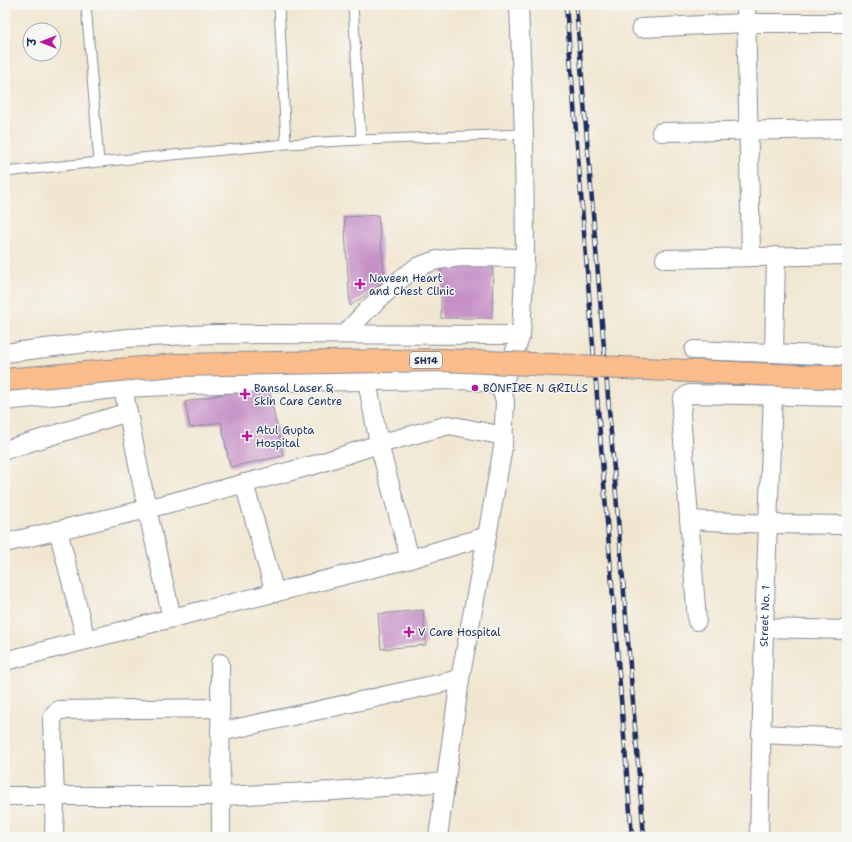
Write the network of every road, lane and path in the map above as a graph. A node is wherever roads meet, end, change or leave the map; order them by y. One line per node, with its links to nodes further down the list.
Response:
1 (86, 5): 15 (lane)
2 (279, 5): 14 (lane)
3 (353, 5): 13 (lane)
4 (519, 5): 12 (street)
5 (746, 5): 7 (street)
6 (847, 23): 7 (street)
7 (746, 24): 8 (street); 10 (street)
8 (641, 28)
9 (847, 129): 10 (street)
10 (748, 131): 11 (street); 19 (street)
11 (661, 132)
12 (524, 134): 13 (lane); 20 (street)
13 (361, 140): 14 (lane)
14 (286, 144): 15 (lane)
15 (99, 162): 16 (lane)
16 (5, 172)
17 (847, 255): 18 (street)
18 (776, 256): 19 (street); 26 (street)
19 (751, 257): 21 (street)
20 (525, 258): 22 (street); 23 (street)
21 (665, 258)
22 (345, 334): 23 (street); 25 (street)
23 (521, 335): 32 (street)
24 (694, 350): 26 (street)
25 (5, 353)
26 (774, 353): 27 (street)
27 (847, 356)
28 (847, 378): 29 (main road, SH14, bridge)
29 (5, 380)
30 (367, 382): 31 (street); 32 (street); 38 (street)
31 (123, 388): 35 (street); 36 (street)
32 (501, 389): 37 (street)
33 (773, 395): 34 (street); 42 (street); 43 (street, Street No. 1)
34 (847, 396)
35 (5, 401)
36 (128, 412): 39 (street); 41 (street)
37 (504, 436): 38 (street); 46 (street)
38 (379, 444): 40 (street); 48 (street)
39 (5, 450)
40 (244, 483): 41 (street); 49 (street)
41 (147, 509): 45 (street); 50 (street)
42 (689, 520): 43 (street); 51 (street)
43 (768, 524): 44 (street); 52 (street, Street No. 1)
44 (847, 525)
45 (58, 530): 47 (street); 54 (street)
46 (487, 536): 48 (street); 57 (street)
47 (5, 543)
48 (410, 558): 49 (street)
49 (274, 593): 50 (street)
50 (172, 618): 54 (street)
51 (697, 621)
52 (764, 628): 53 (street); 60 (street, Street No. 1)
53 (847, 630)
54 (86, 640): 55 (street)
55 (5, 661)
56 (220, 663): 58 (street)
57 (460, 679): 59 (street); 62 (street)
58 (220, 708): 59 (street); 63 (street)
59 (220, 732): 65 (street)
60 (761, 734): 61 (street); 69 (street, Street No. 1)
61 (847, 738)
62 (446, 782): 65 (street); 68 (street)
63 (55, 795): 64 (street); 65 (street); 66 (street)
64 (5, 796)
65 (221, 796): 67 (street)
66 (54, 837)
67 (221, 837)
68 (438, 837)
69 (759, 837)

